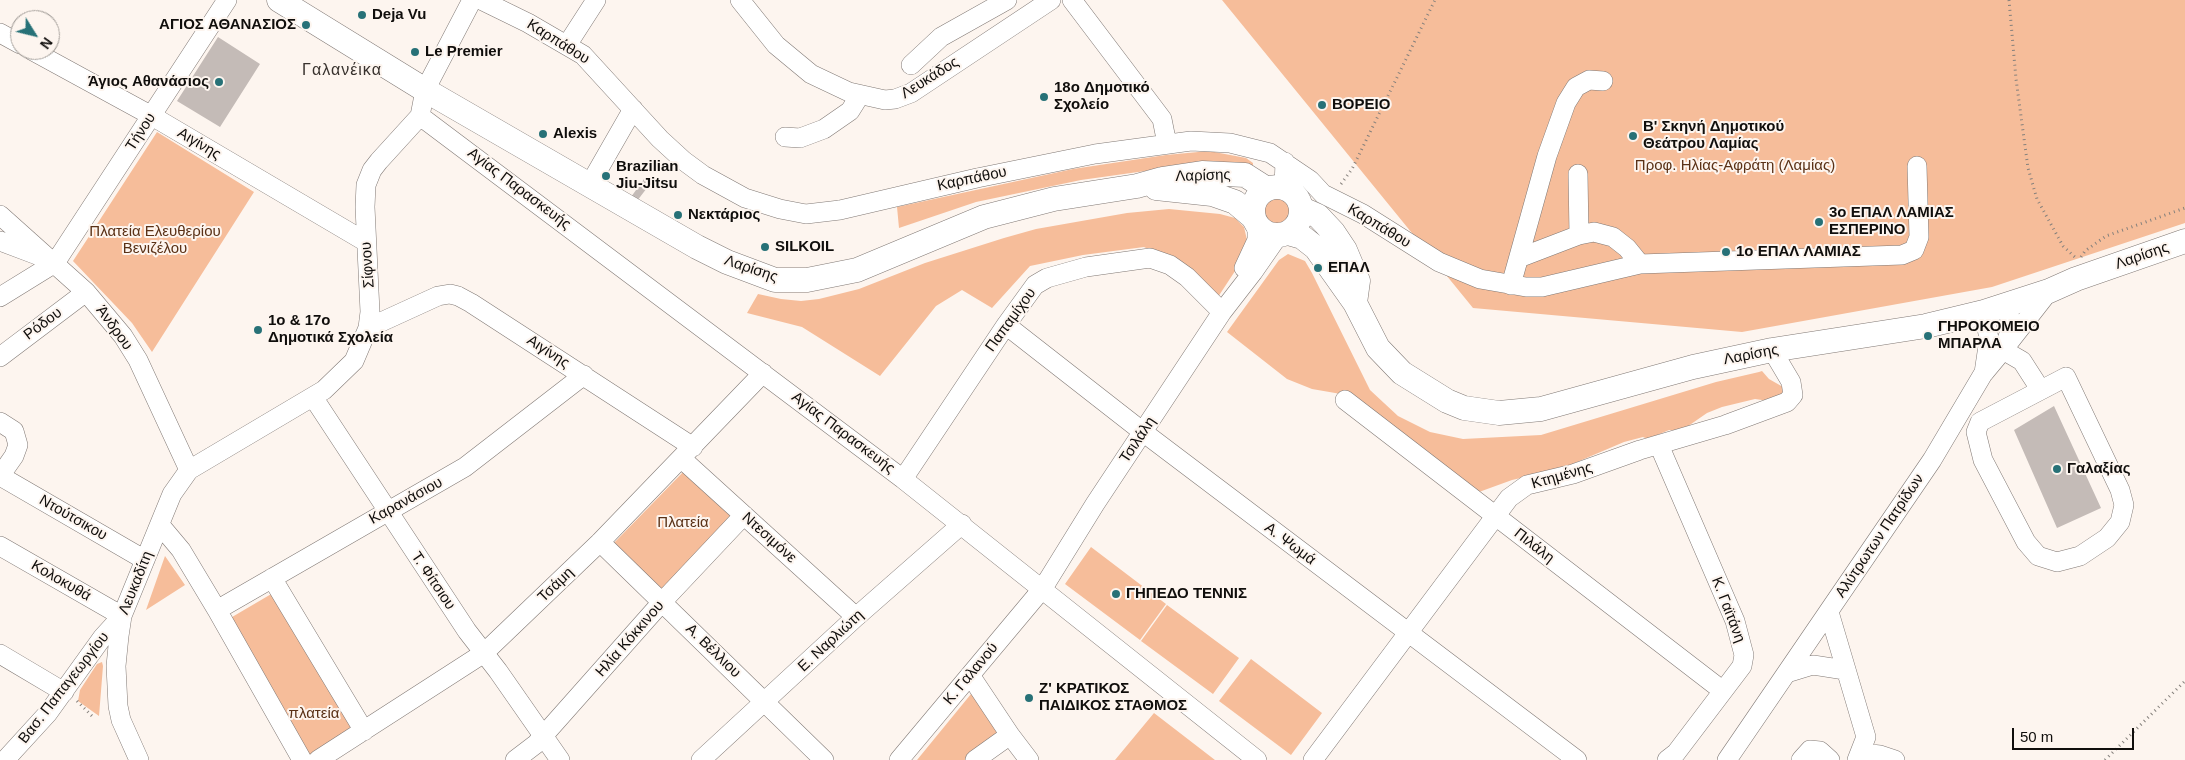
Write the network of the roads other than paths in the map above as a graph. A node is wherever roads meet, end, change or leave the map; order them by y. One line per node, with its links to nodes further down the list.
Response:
1 (227, 0): 17 (street, Τήνου)
2 (278, 0): 14 (main road, Λαρίσης)
3 (472, 0): 14 (street)
4 (481, 0): 10 (street, Καρπάθου)
5 (596, 0): 10 (street)
6 (740, 0): 15 (street, Λευκάδος)
7 (1007, 0): 12 (street, Λευκάδος)
8 (1051, 0): 15 (street, Λευκάδος)
9 (1072, 0): 20 (street)
10 (567, 45): 16 (street, Καρπάθου)
11 (48, 60): 17 (street, Αιγίνης)
12 (912, 65)
13 (1603, 81): 34 (street)
14 (425, 90): 18 (street); 24 (main road, Λαρίσης)
15 (860, 96): 19 (street)
16 (633, 109): 20 (street, Καρπάθου); 24 (street)
17 (152, 116): 33 (street, Αιγίνης); 35 (street, Τήνου)
18 (420, 116): 33 (street, Σίφνου); 50 (street, Αγίας Παρασκευής)
19 (786, 137)
20 (1167, 144): 21 (street, Καρπάθου)
21 (1285, 162): 26 (street, Καρπάθου); 27 (street)
22 (1917, 166): 36 (street, Καρπάθου)
23 (1578, 174): 30 (street)
24 (590, 184): 25 (main road, Λαρίσης)
25 (1136, 186): 27 (main road, Λαρίσης); 29 (main road, Λαρίσης)
26 (1324, 194): 27 (street); 37 (street, Καρπάθου)
27 (1288, 196): 29 (main road); 29 (main road); 41 (main road, Λαρίσης)
28 (0, 215): 35 (street, Άνδρου)
29 (1269, 228): 41 (main road, Λαρίσης); 43 (street, Τσιλάλη)
30 (1579, 235): 34 (street); 36 (street)
31 (0, 240): 35 (street)
32 (2185, 241): 38 (main road, Λαρίσης)
33 (366, 242): 46 (street, Σίφνου)
34 (1519, 258): 37 (street)
35 (54, 263): 39 (street, Άνδρου); 40 (street)
36 (1640, 264): 37 (street, Καρπάθου)
37 (1505, 284)
38 (2049, 291): 42 (main road, Λαρίσης); 48 (street)
39 (86, 292): 49 (street, Ρόδου); 60 (street, Άνδρου)
40 (0, 297)
41 (1356, 303): 47 (main road, Λαρίσης)
42 (2008, 304): 44 (main road, Λαρίσης); 48 (street, Αλύτρωτων Πατρίδων)
43 (1222, 312): 45 (street, Παπαμίχου); 57 (street, Τσιλάλη)
44 (1984, 312): 47 (main road, Λαρίσης); 51 (street)
45 (1006, 325): 57 (street, Α. Ψωμά); 62 (street, Παπαμίχου)
46 (368, 328): 52 (street, Αιγίνης); 54 (street, Σίφνου)
47 (1772, 350): 58 (street, Κτημένης)
48 (2003, 350): 51 (street, Αλύτρωτων Πατρίδων); 53 (street)
49 (0, 357)
50 (763, 373): 59 (street, Τσάμη); 62 (street, Αγίας Παρασκευής)
51 (1983, 374): 75 (street, Αλύτρωτων Πατρίδων)
52 (584, 375): 59 (street, Αιγίνης); 63 (street, Καρανάσιου)
53 (2040, 389): 53 (street)
54 (313, 397): 60 (street, Σίφνου); 63 (street, Τ. Φίτσιου)
55 (1345, 400): 65 (street, Πιλάλη)
56 (0, 422): 61 (street)
57 (1143, 432): 72 (street, Τσιλάλη); 78 (street, Α. Ψωμά)
58 (1659, 445): 65 (street, Κτημένης); 84 (street, Κ. Γαϊτάνη)
59 (687, 453): 64 (street, Ντεσιμόνε); 68 (street, Τσάμη)
60 (189, 470): 67 (street, Λευκαδίτη)
61 (0, 476): 70 (street, Ντούτσικου)
62 (903, 479): 66 (street, Αγίας Παρασκευής)
63 (386, 511): 71 (street, Καρανάσιου); 80 (street, Τ. Φίτσιου)
64 (744, 515): 73 (street, Ηλία Κόκκινου); 77 (street, Ντεσιμόνε)
65 (1496, 516): 78 (street, Κτημένης); 84 (street, Πιλάλη)
66 (962, 524): 72 (street, Αγίας Παρασκευής); 77 (street, Ε. Ναρλιώτη)
67 (160, 525): 70 (street, Λευκαδίτη); 74 (street)
68 (600, 542): 73 (street, Α. Βέλλιου); 80 (street, Τσάμη)
69 (0, 546): 76 (street, Κολοκυθά)
70 (145, 560): 76 (street, Λευκαδίτη)
71 (272, 578): 74 (street, Καρανάσιου); 87 (street)
72 (1043, 588): 83 (street, Κ. Γαλανού); 102 (street, Αγίας Παρασκευής)
73 (662, 602): 86 (street, Α. Βέλλιου); 89 (street, Ηλία Κόκκινου)
74 (218, 610): 93 (street)
75 (1829, 612): 81 (street); 82 (street, Αλύτρωτων Πατρίδων)
76 (122, 616): 85 (street, Βασ. Παπαγεωργίου); 92 (street, Λευκαδίτη)
77 (856, 618): 86 (street, Ε. Ναρλιώτη)
78 (1408, 634): 103 (street, Κτημένης); 104 (street, Α. Ψωμά)
79 (0, 654): 85 (street)
80 (484, 654): 87 (street, Τσάμη); 89 (street, Τ. Φίτσιου)
81 (1845, 670): 82 (street); 90 (street)
82 (1788, 673): 106 (street, Αλύτρωτων Πατρίδων)
83 (970, 675): 88 (street); 99 (street, Κ. Γαλανού)
84 (1723, 691): 105 (street, Κ. Γαϊτάνη)
85 (64, 692): 91 (street, Βασ. Παπαγεωργίου)
86 (766, 701): 97 (street, Ε. Ναρλιώτη); 98 (street, Α. Βέλλιου)
87 (364, 731): 94 (street, Τσάμη)
88 (1010, 735): 100 (street); 101 (street)
89 (543, 736): 95 (street, Ηλία Κόκκινου); 96 (street, Τ. Φίτσιου)
90 (1859, 756): 109 (street)
91 (5, 760)
92 (139, 760)
93 (302, 760)
94 (318, 760)
95 (515, 760)
96 (560, 760)
97 (702, 760)
98 (824, 760)
99 (899, 760)
100 (975, 760)
101 (1029, 760)
102 (1257, 760)
103 (1313, 760)
104 (1577, 760)
105 (1667, 760)
106 (1727, 760)
107 (1801, 760): 108 (street)
108 (1830, 760)
109 (1895, 760)

